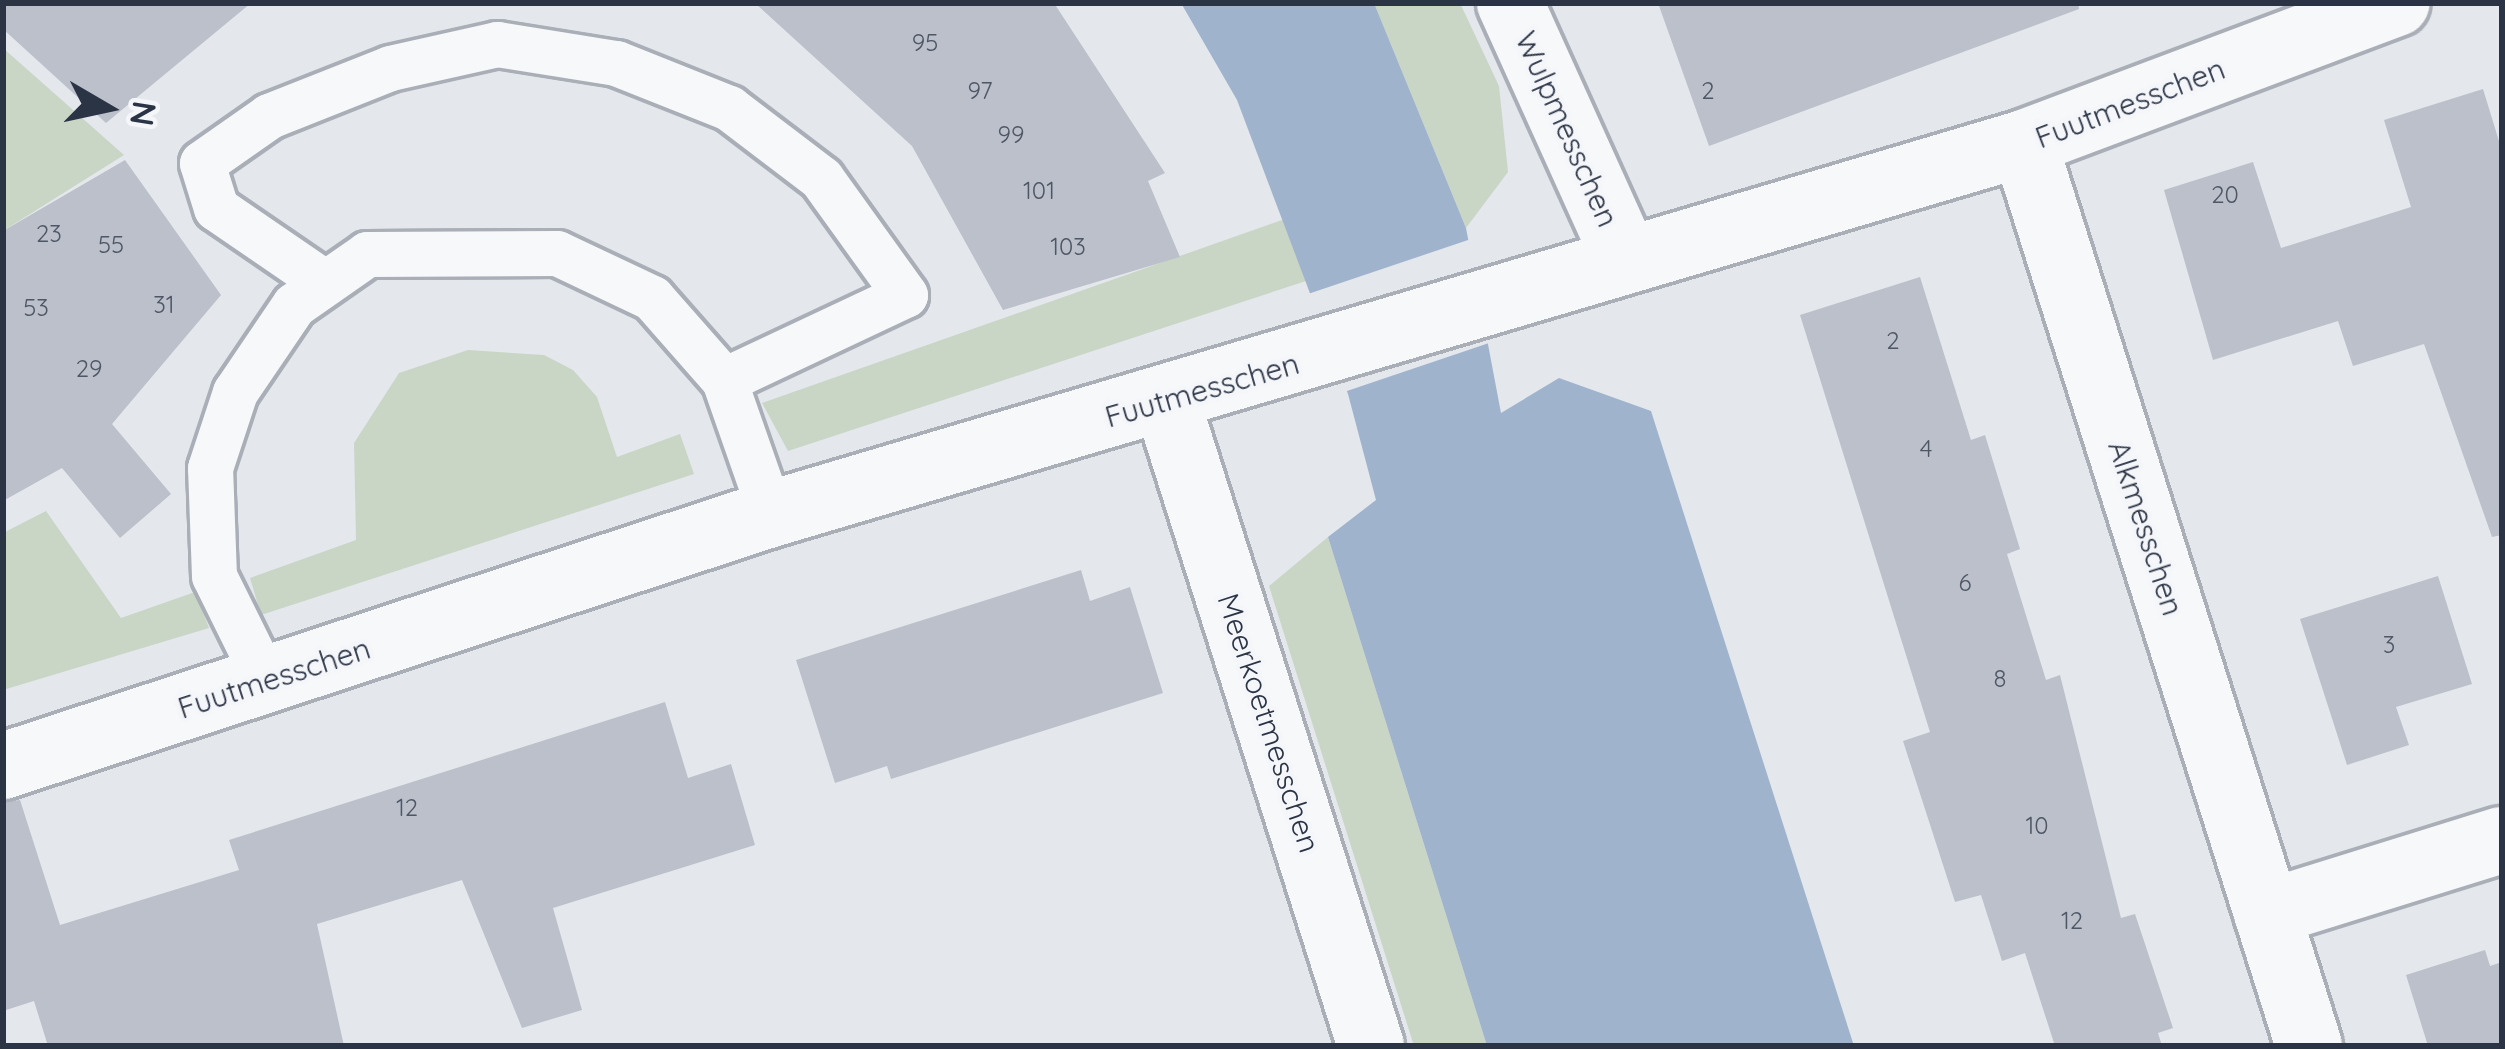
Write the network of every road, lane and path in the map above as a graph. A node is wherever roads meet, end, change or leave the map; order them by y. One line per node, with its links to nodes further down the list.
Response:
1 (1510, 3): 4 (street, Wulpmesschen)
2 (2397, 3): 3 (street, Fuutmesschen)
3 (2024, 143): 4 (street, Fuutmesschen); 12 (street, Alkmesschen)
4 (1624, 256): 7 (street, Fuutmesschen)
5 (321, 280): 6 (lane); 6 (lane); 9 (lane)
6 (724, 380): 8 (lane)
7 (1166, 399): 8 (street, Fuutmesschen); 13 (street, Meerkoetmesschen)
8 (771, 514): 9 (street, Fuutmesschen)
9 (266, 681): 10 (street, Fuutmesschen)
10 (3, 766)
11 (2502, 840): 12 (street)
12 (2267, 914): 14 (street, Alkmesschen)
13 (1371, 1046)
14 (2309, 1046)

